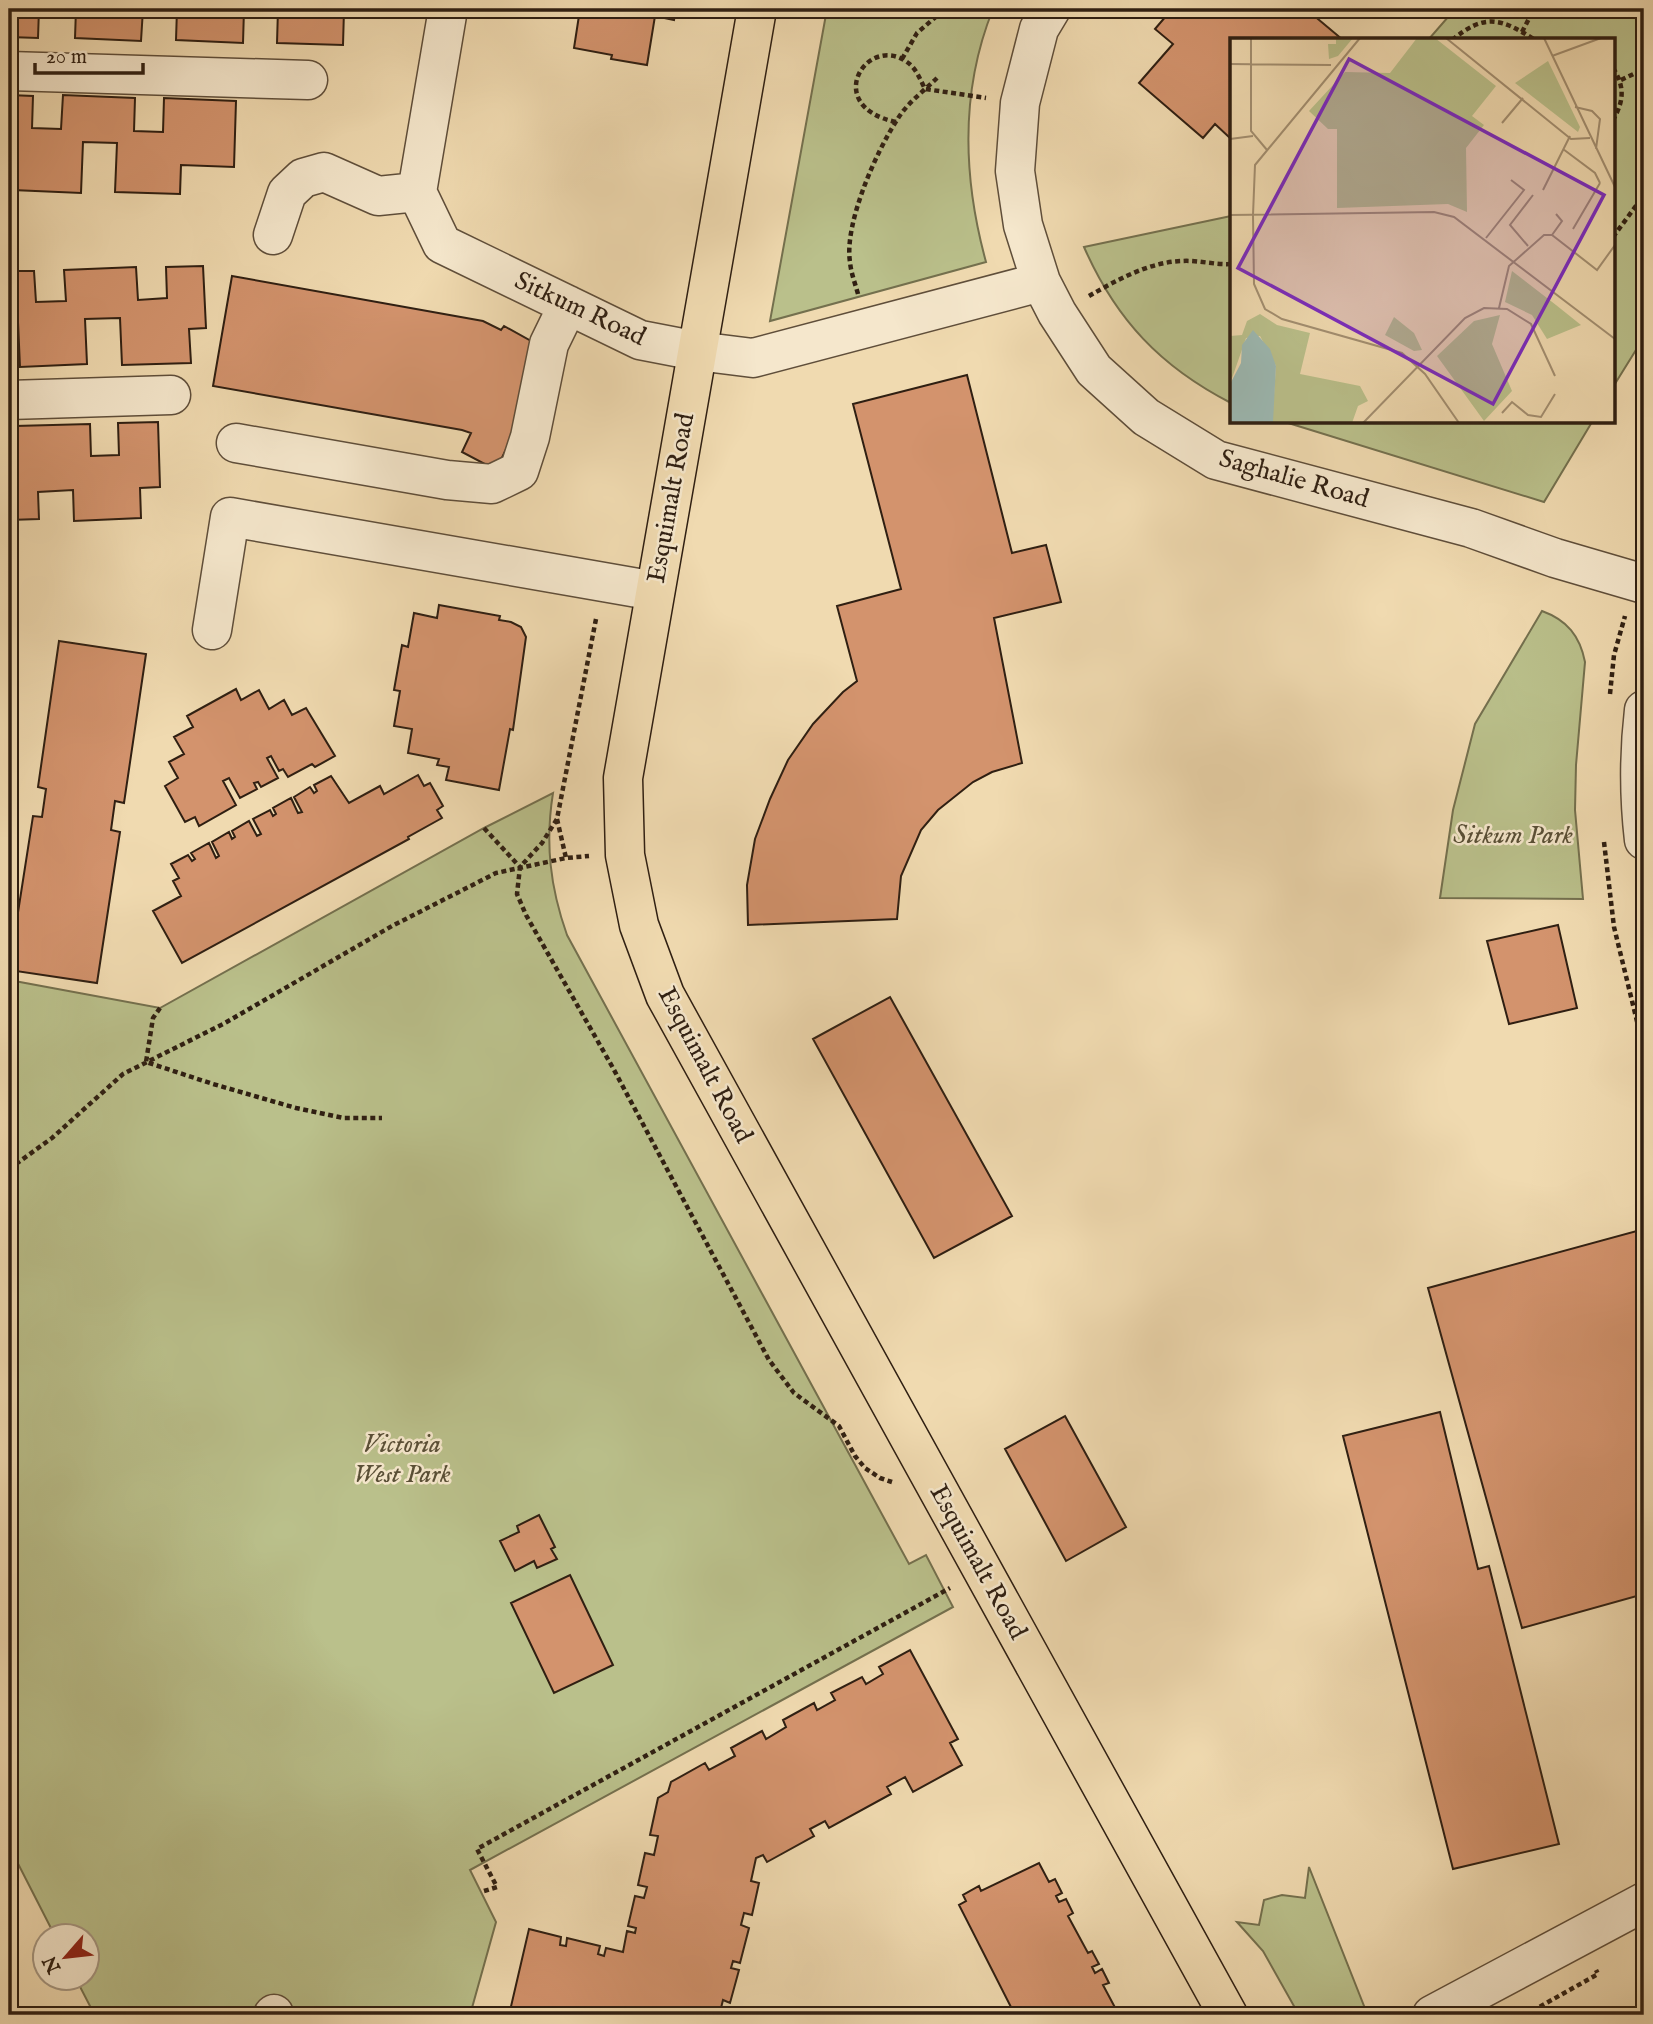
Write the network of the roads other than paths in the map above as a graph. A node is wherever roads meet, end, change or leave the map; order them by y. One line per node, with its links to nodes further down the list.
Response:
1 (448, 9): 6 (street)
2 (757, 9): 10 (main road, Esquimalt Road)
3 (1051, 9): 8 (street, Saghalie Road)
4 (9, 71): 5 (street)
5 (308, 80)
6 (417, 192): 7 (street); 9 (street, Sitkum Road)
7 (273, 235)
8 (1049, 298): 10 (street, Sitkum Road); 14 (street, Saghalie Road)
9 (568, 305): 10 (street, Sitkum Road); 13 (street)
10 (696, 351): 15 (main road, Esquimalt Road)
11 (172, 395): 12 (street)
12 (9, 400)
13 (236, 443)
14 (1644, 583)
15 (655, 591): 16 (street); 20 (main road, Esquimalt Road)
16 (212, 630)
17 (1644, 710): 18 (street)
18 (1644, 840)
19 (1644, 1902): 21 (street)
20 (1228, 2015)
21 (1432, 2015)

